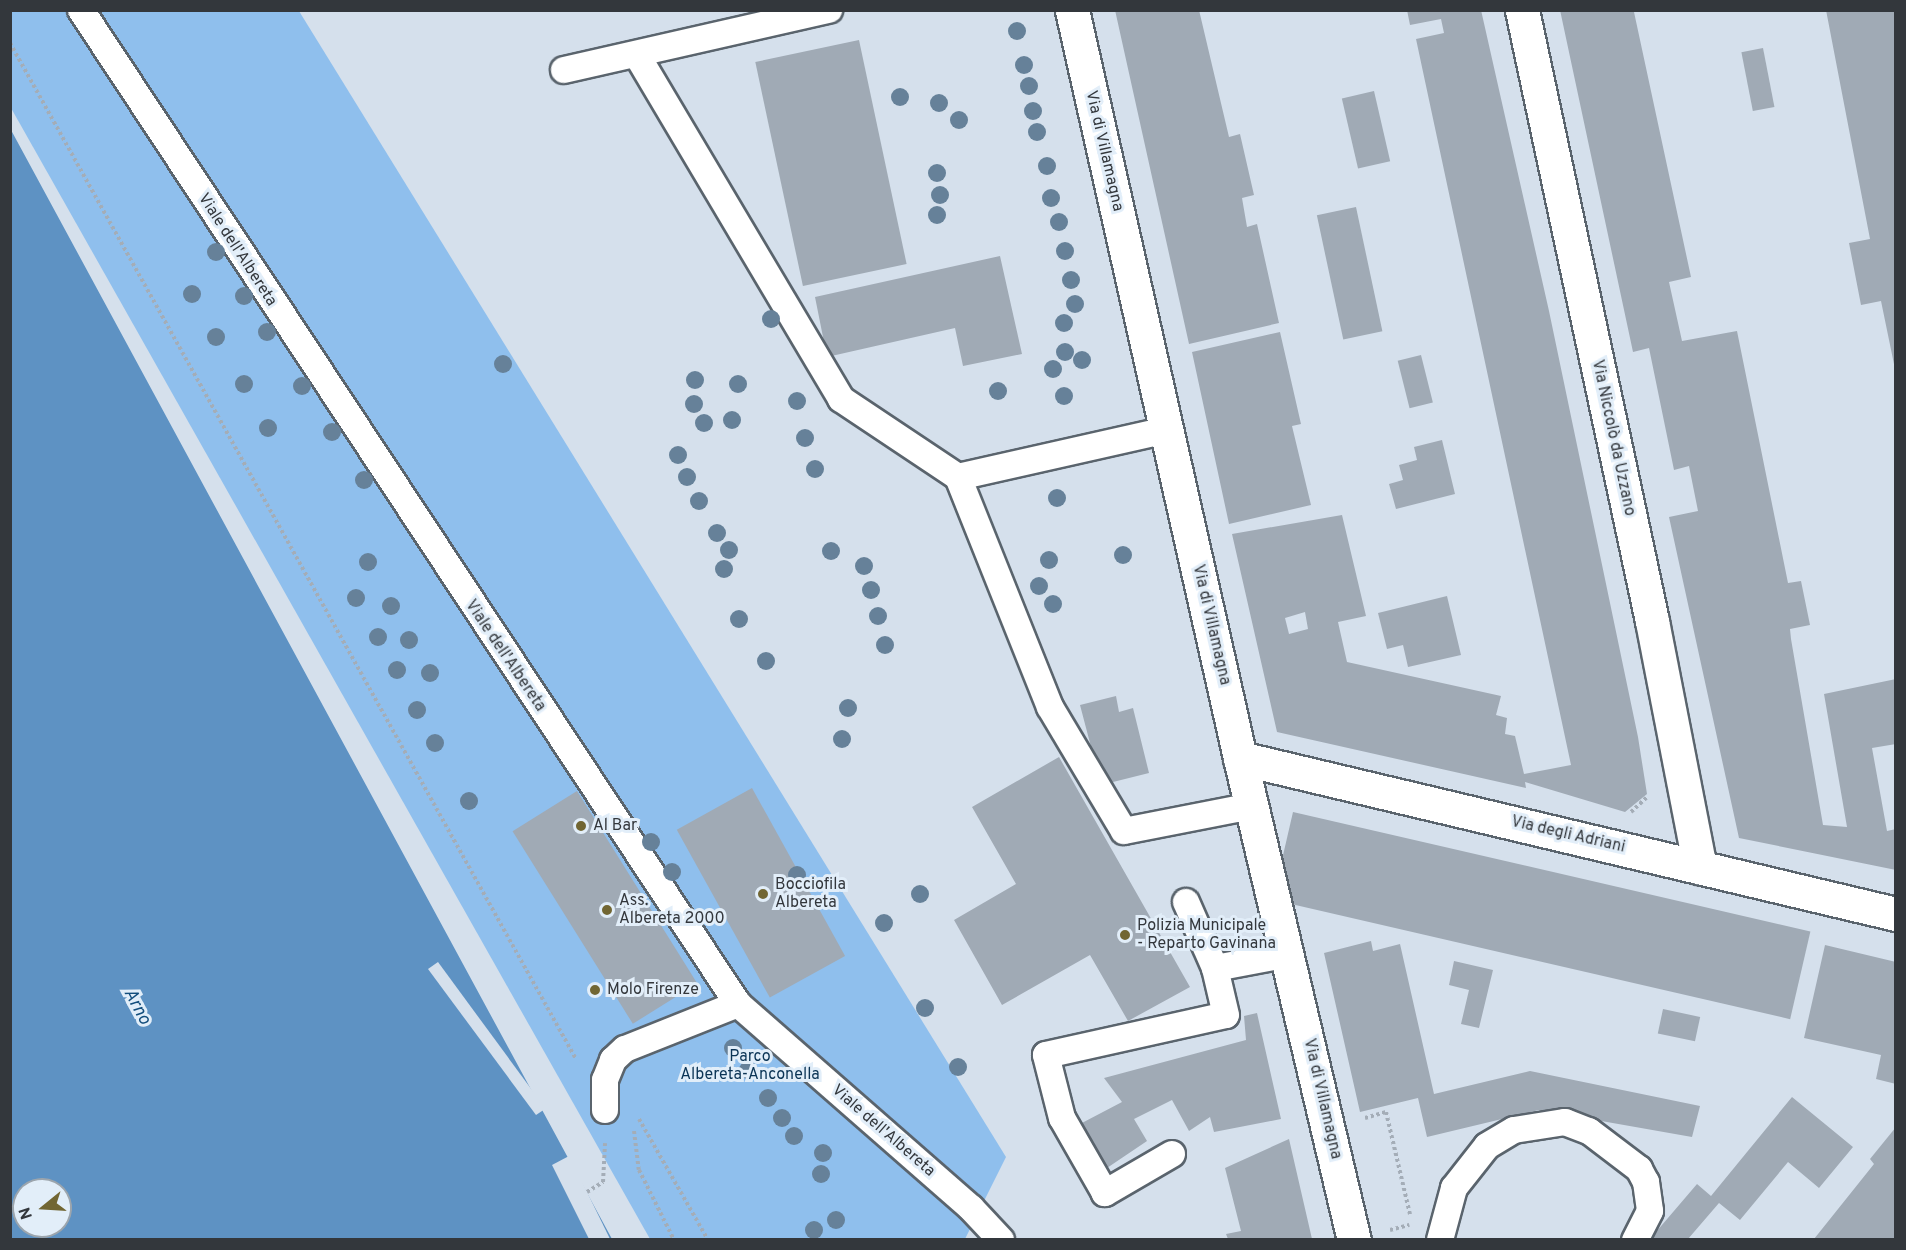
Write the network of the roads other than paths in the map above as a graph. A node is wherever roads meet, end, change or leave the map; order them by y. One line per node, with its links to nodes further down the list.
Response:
1 (81, 10): 16 (lane, Viale dell'Albereta)
2 (829, 10): 5 (lane)
3 (1072, 10): 7 (street, Via di Villamagna)
4 (1522, 10): 11 (street, Via Niccolò da Uzzano)
5 (637, 55): 6 (lane); 8 (lane)
6 (564, 70)
7 (1167, 430): 8 (lane); 9 (street, Via di Villamagna)
8 (958, 477): 10 (lane)
9 (1240, 758): 10 (street, Via di Villamagna); 11 (street, Via degli Adriani)
10 (1251, 806): 14 (street, Via di Villamagna)
11 (1700, 867): 13 (street, Via degli Adriani)
12 (1185, 902): 15 (lane)
13 (1896, 914)
14 (1289, 954): 15 (lane); 20 (street, Via di Villamagna)
15 (1215, 968): 18 (lane)
16 (738, 1004): 17 (lane); 19 (lane, Viale dell'Albereta)
17 (604, 1110)
18 (1172, 1154)
19 (1001, 1239)
20 (1354, 1239)
21 (1440, 1239): 22 (lane)
22 (1635, 1239)

